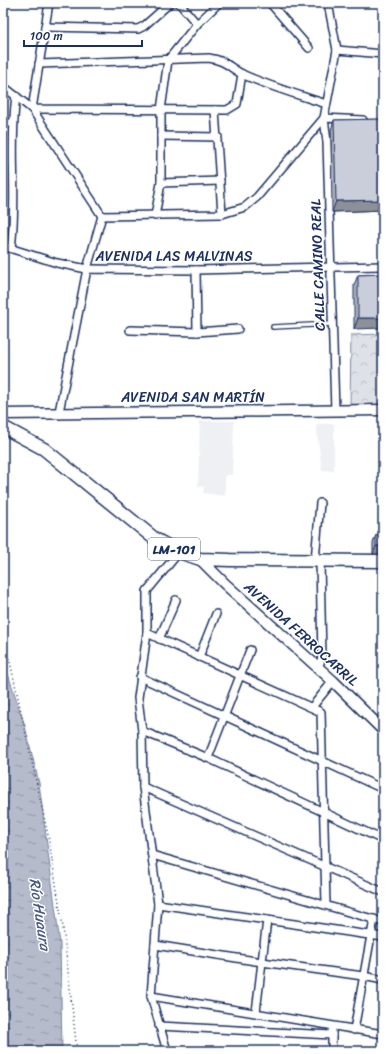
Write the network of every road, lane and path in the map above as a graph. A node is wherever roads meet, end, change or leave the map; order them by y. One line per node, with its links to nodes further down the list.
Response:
1 (49, 3): 8 (street)
2 (170, 3): 8 (street)
3 (179, 3): 7 (street)
4 (219, 3): 7 (street)
5 (270, 3): 9 (street)
6 (328, 3): 10 (street)
7 (197, 24): 12 (street)
8 (45, 27): 13 (street)
9 (309, 48)
10 (338, 50): 11 (street); 17 (street, CALLE CAMINO REAL)
11 (383, 54)
12 (168, 60): 13 (street); 14 (street); 19 (street)
13 (39, 64): 18 (street)
14 (242, 74): 17 (street); 20 (street)
15 (3, 86): 16 (street)
16 (16, 96): 18 (street); 24 (street)
17 (326, 104): 21 (street, CALLE CAMINO REAL)
18 (32, 109): 19 (street); 30 (street)
19 (161, 110): 20 (street); 25 (street)
20 (215, 110): 26 (street)
21 (324, 118): 22 (street); 29 (street); 35 (street, CALLE CAMINO REAL)
22 (368, 120)
23 (3, 123): 24 (street)
24 (13, 123): 33 (street)
25 (161, 136): 26 (street); 28 (street)
26 (218, 137): 27 (street)
27 (220, 181): 28 (street); 29 (street)
28 (161, 183): 31 (street)
29 (222, 214): 31 (street)
30 (102, 216): 31 (street); 36 (street)
31 (155, 216)
32 (3, 246): 33 (street)
33 (11, 248): 36 (street)
34 (383, 266): 35 (street, AVENIDA LAS MALVINAS)
35 (331, 267): 37 (street, AVENIDA LAS MALVINAS); 38 (street, CALLE CAMINO REAL)
36 (87, 269): 37 (street, AVENIDA LAS MALVINAS); 45 (street, AVENIDA LAS MALVINAS)
37 (196, 270): 42 (street)
38 (333, 324): 39 (lane); 44 (street, CALLE CAMINO REAL)
39 (272, 327)
40 (238, 329): 42 (street)
41 (130, 330): 42 (street)
42 (197, 332)
43 (383, 410): 44 (main road, AVENIDA SAN MARTÍN)
44 (335, 411): 45 (main road, AVENIDA SAN MARTÍN)
45 (59, 412): 46 (main road, AVENIDA SAN MARTÍN)
46 (3, 414)
47 (3, 427): 49 (main road, LM-101)
48 (320, 503): 51 (street)
49 (179, 552): 50 (main road, LM-101); 55 (street)
50 (200, 559): 51 (main road, LM-101); 60 (main road, AVENIDA FERROCARRIL)
51 (318, 561): 52 (main road, LM-101); 60 (street)
52 (383, 561)
53 (176, 600): 57 (street)
54 (216, 614): 59 (street)
55 (147, 633): 57 (street); 62 (street)
56 (3, 639): 97 (path)
57 (159, 639): 59 (street)
58 (250, 650): 61 (street)
59 (199, 657): 61 (street)
60 (318, 667): 63 (main road, AVENIDA FERROCARRIL)
61 (240, 676): 64 (street); 65 (street)
62 (140, 677): 65 (street); 67 (street)
63 (333, 681): 64 (street); 66 (main road, AVENIDA FERROCARRIL)
64 (312, 707): 69 (street)
65 (224, 716): 68 (street); 69 (street)
66 (383, 730)
67 (142, 731): 68 (street); 70 (street)
68 (208, 758): 72 (street)
69 (323, 762): 71 (street); 72 (street)
70 (143, 787): 74 (street); 75 (street)
71 (383, 789)
72 (323, 813): 73 (street); 75 (street)
73 (383, 840)
74 (152, 855): 77 (street); 78 (street)
75 (324, 867): 76 (street); 78 (street)
76 (383, 892)
77 (158, 904): 80 (street); 84 (street)
78 (326, 904): 79 (street)
79 (374, 919): 81 (street); 82 (street)
80 (267, 920): 82 (street); 85 (street)
81 (383, 922)
82 (371, 936): 83 (street); 86 (street)
83 (383, 937)
84 (155, 945): 85 (street); 88 (street)
85 (262, 962): 86 (street); 89 (street)
86 (363, 976): 87 (street); 93 (street)
87 (383, 980)
88 (151, 996): 89 (street); 91 (street)
89 (256, 1012): 90 (street)
90 (295, 1019): 92 (street); 94 (street)
91 (159, 1026): 94 (street); 98 (street)
92 (332, 1026): 93 (street); 96 (street)
93 (354, 1030): 95 (street)
94 (293, 1033): 96 (street)
95 (383, 1034)
96 (332, 1035): 99 (street)
97 (77, 1051)
98 (166, 1051)
99 (332, 1051)

